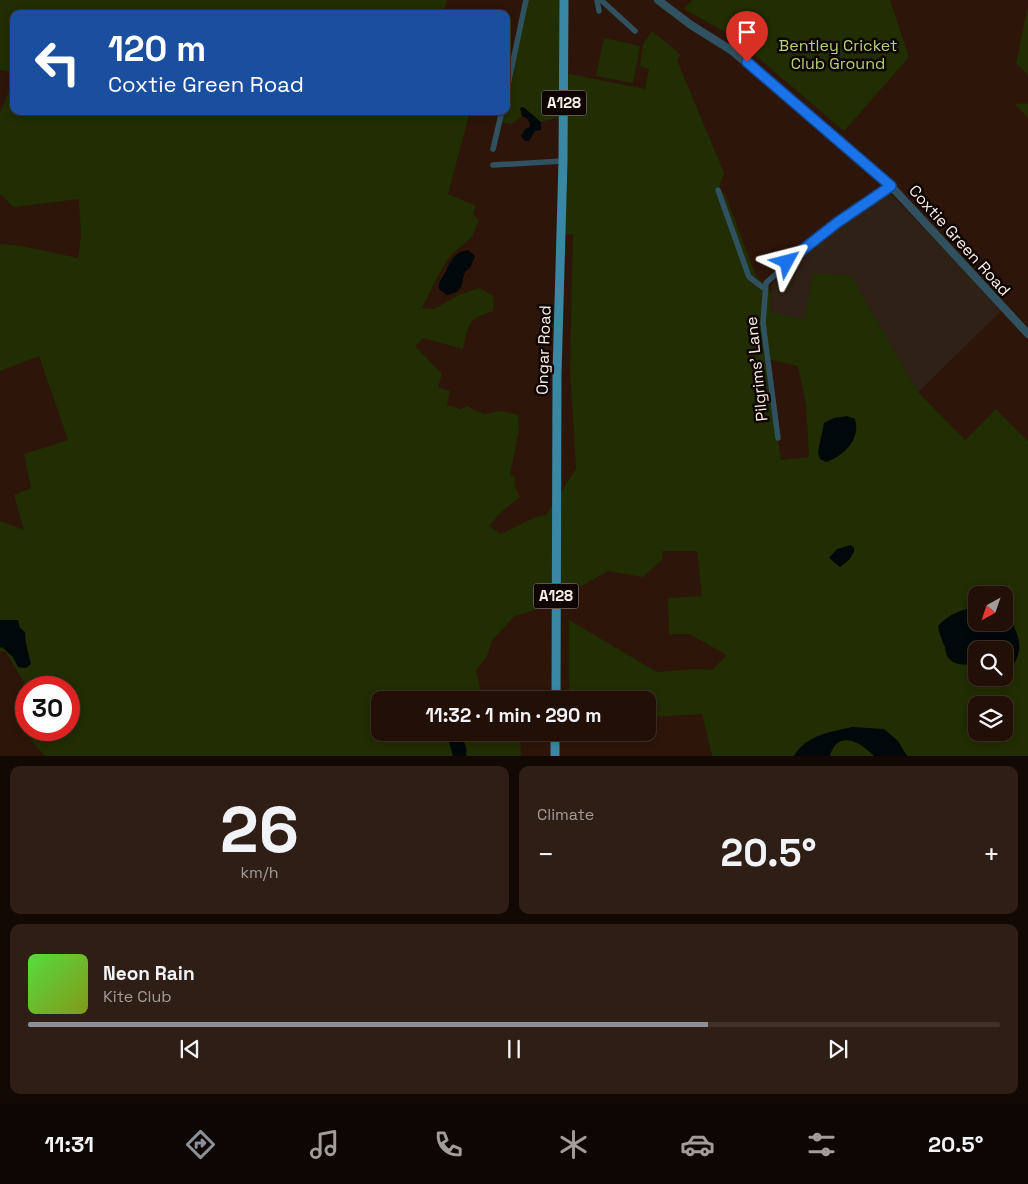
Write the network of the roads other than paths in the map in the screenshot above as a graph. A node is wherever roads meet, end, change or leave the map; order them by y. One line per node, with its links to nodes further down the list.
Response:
1 (526, 0): 7 (street)
2 (564, 0): 10 (main road, Ongar Road / A128)
3 (599, 0): 5 (street); 6 (street)
4 (658, 0): 12 (street, Coxtie Green Road)
5 (599, 11)
6 (635, 31)
7 (510, 75)
8 (501, 115): 9 (street)
9 (493, 149)
10 (563, 161): 11 (street); 17 (main road, Ongar Road / A128)
11 (493, 165)
12 (891, 186): 14 (street); 15 (street, Coxtie Green Road)
13 (718, 190): 14 (street)
14 (765, 290): 16 (street, Pilgrims' Lane)
15 (1028, 334)
16 (778, 438)
17 (556, 691)
18 (555, 741): 19 (main road)
19 (555, 756)

